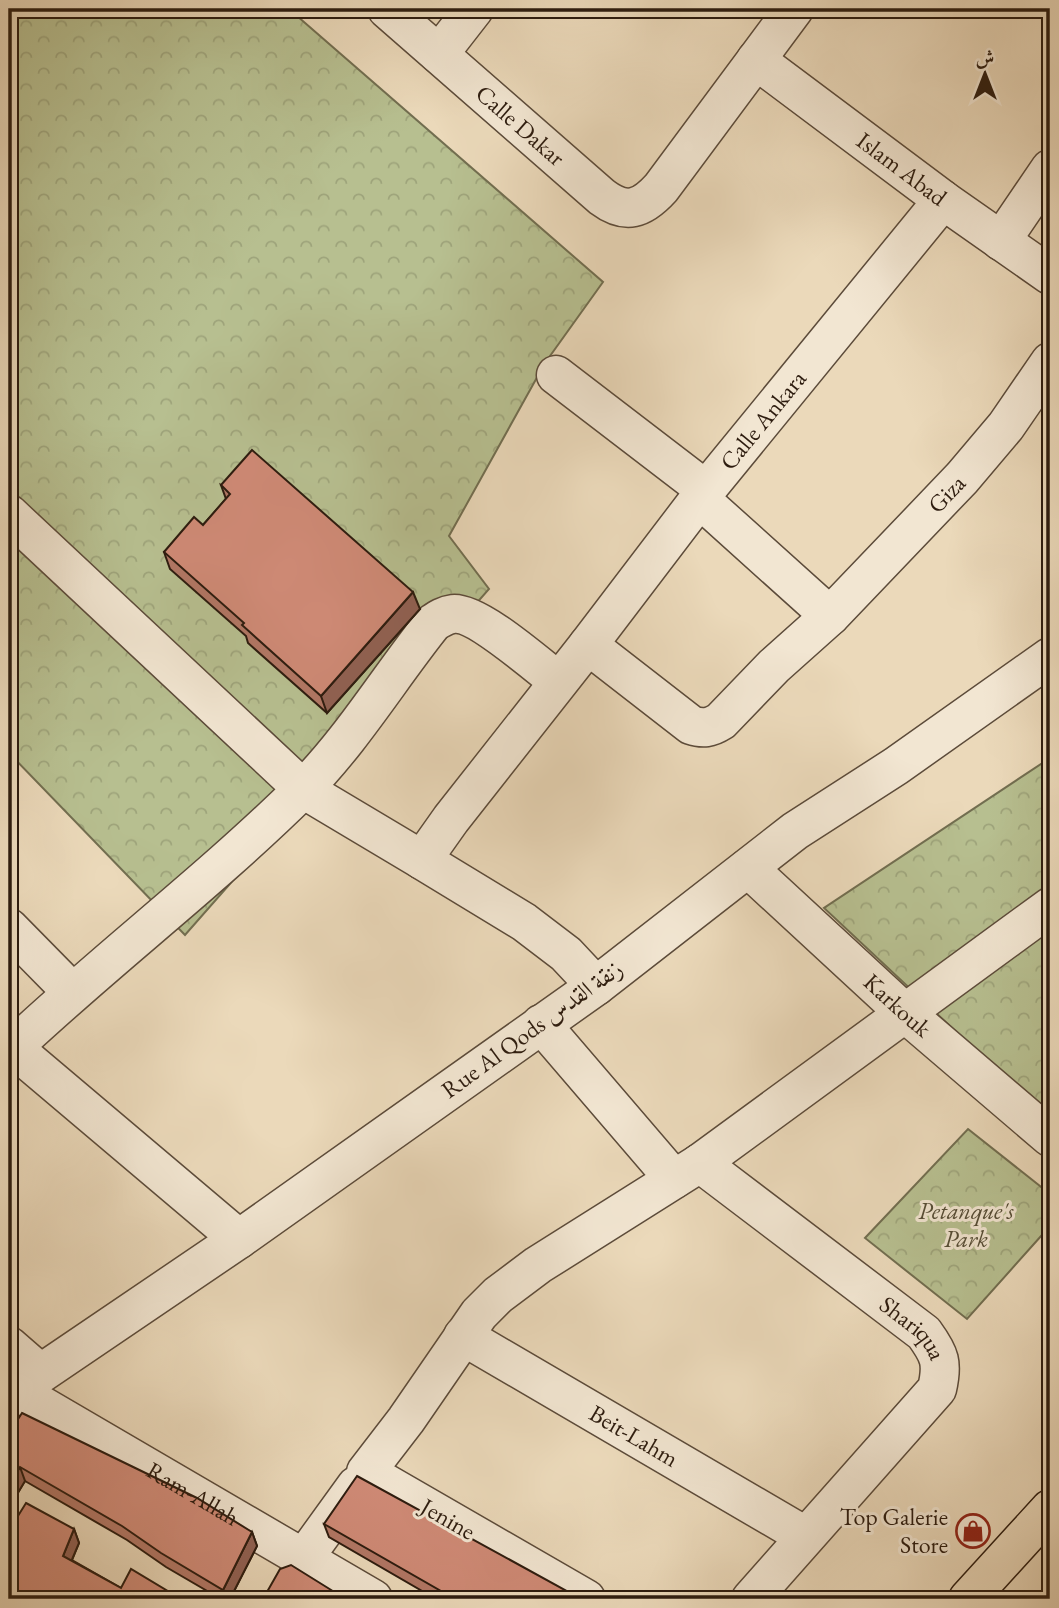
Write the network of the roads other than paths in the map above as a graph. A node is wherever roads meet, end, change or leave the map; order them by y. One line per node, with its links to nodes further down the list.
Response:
1 (387, 9): 4 (street, Calle Dakar)
2 (474, 9): 4 (street)
3 (794, 9): 5 (street, Calle Dakar)
4 (439, 54): 5 (street, Calle Dakar)
5 (756, 60): 7 (street, Islam Abad)
6 (1050, 169): 8 (street)
7 (943, 200): 8 (street, Islam Abad); 12 (street, Calle Ankara)
8 (1001, 241): 9 (street, Islam Abad)
9 (1050, 275)
10 (1050, 362): 14 (street, Giza)
11 (556, 375): 12 (street)
12 (703, 495): 14 (street); 15 (street, Calle Ankara)
13 (9, 514): 18 (street)
14 (830, 616): 15 (street, Giza)
15 (588, 645): 17 (street, Calle Ankara)
16 (1050, 657): 20 (street, Rue Al Qods زنقة القدس)
17 (558, 681): 18 (street); 19 (street, Calle Ankara)
18 (303, 789): 19 (street); 24 (street)
19 (422, 860): 23 (street)
20 (748, 868): 23 (street, Rue Al Qods زنقة القدس); 25 (street, Karkouk)
21 (1050, 907): 25 (street)
22 (9, 928): 24 (street)
23 (596, 986): 26 (street, Rue Al Qods زنقة القدس)
24 (72, 992): 27 (street)
25 (905, 1013): 28 (street, Karkouk); 29 (street)
26 (541, 1024): 29 (street, Shariqua); 30 (street, Rue Al Qods زنقة القدس)
27 (10, 1049): 30 (street)
28 (1050, 1137)
29 (687, 1171): 31 (street); 36 (street, Shariqua)
30 (239, 1239): 33 (street, Rue Al Qods زنقة القدس)
31 (463, 1336): 34 (street); 36 (street, Beit-Lahm)
32 (9, 1346): 33 (street, Ram-Allah)
33 (21, 1386): 37 (street, Ram-Allah)
34 (366, 1472): 37 (street); 39 (street, Jenine)
35 (1050, 1508): 41 (main road)
36 (805, 1536): 40 (street, Shariqua)
37 (304, 1558): 38 (street, Ram-Allah)
38 (373, 1599)
39 (586, 1599)
40 (751, 1599)
41 (968, 1599)

